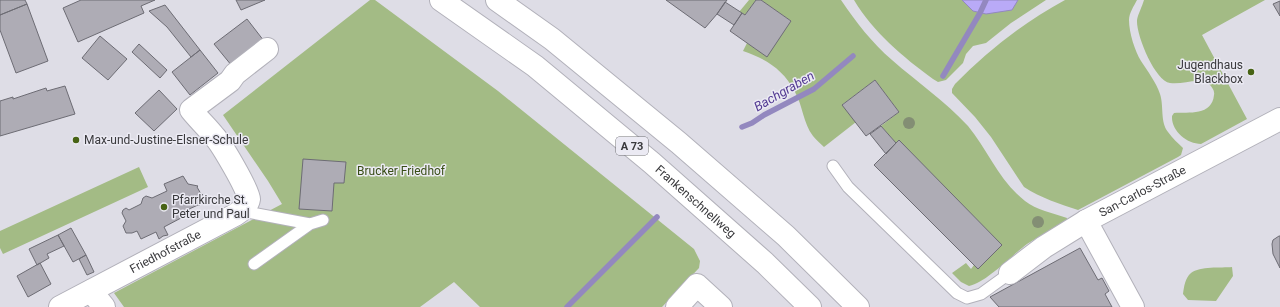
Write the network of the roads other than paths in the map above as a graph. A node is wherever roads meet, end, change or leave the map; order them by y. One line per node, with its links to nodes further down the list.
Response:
1 (441, 0): 17 (main road, Frankenschnellweg / A 73)
2 (497, 0): 18 (main road, A 73)
3 (267, 49): 6 (main road)
4 (1280, 118): 8 (main road, San-Carlos-Straße)
5 (833, 166): 13 (lane)
6 (242, 211): 9 (lane); 12 (main road, Friedhofstraße)
7 (323, 220): 9 (lane)
8 (1086, 221): 11 (main road, San-Carlos-Straße); 19 (main road)
9 (310, 224): 10 (lane)
10 (254, 264)
11 (1010, 273): 13 (lane)
12 (97, 299): 14 (main road, Friedhofstraße)
13 (971, 303)
14 (60, 307)
15 (677, 307): 16 (main road)
16 (721, 307)
17 (810, 307)
18 (858, 307)
19 (1133, 307)

